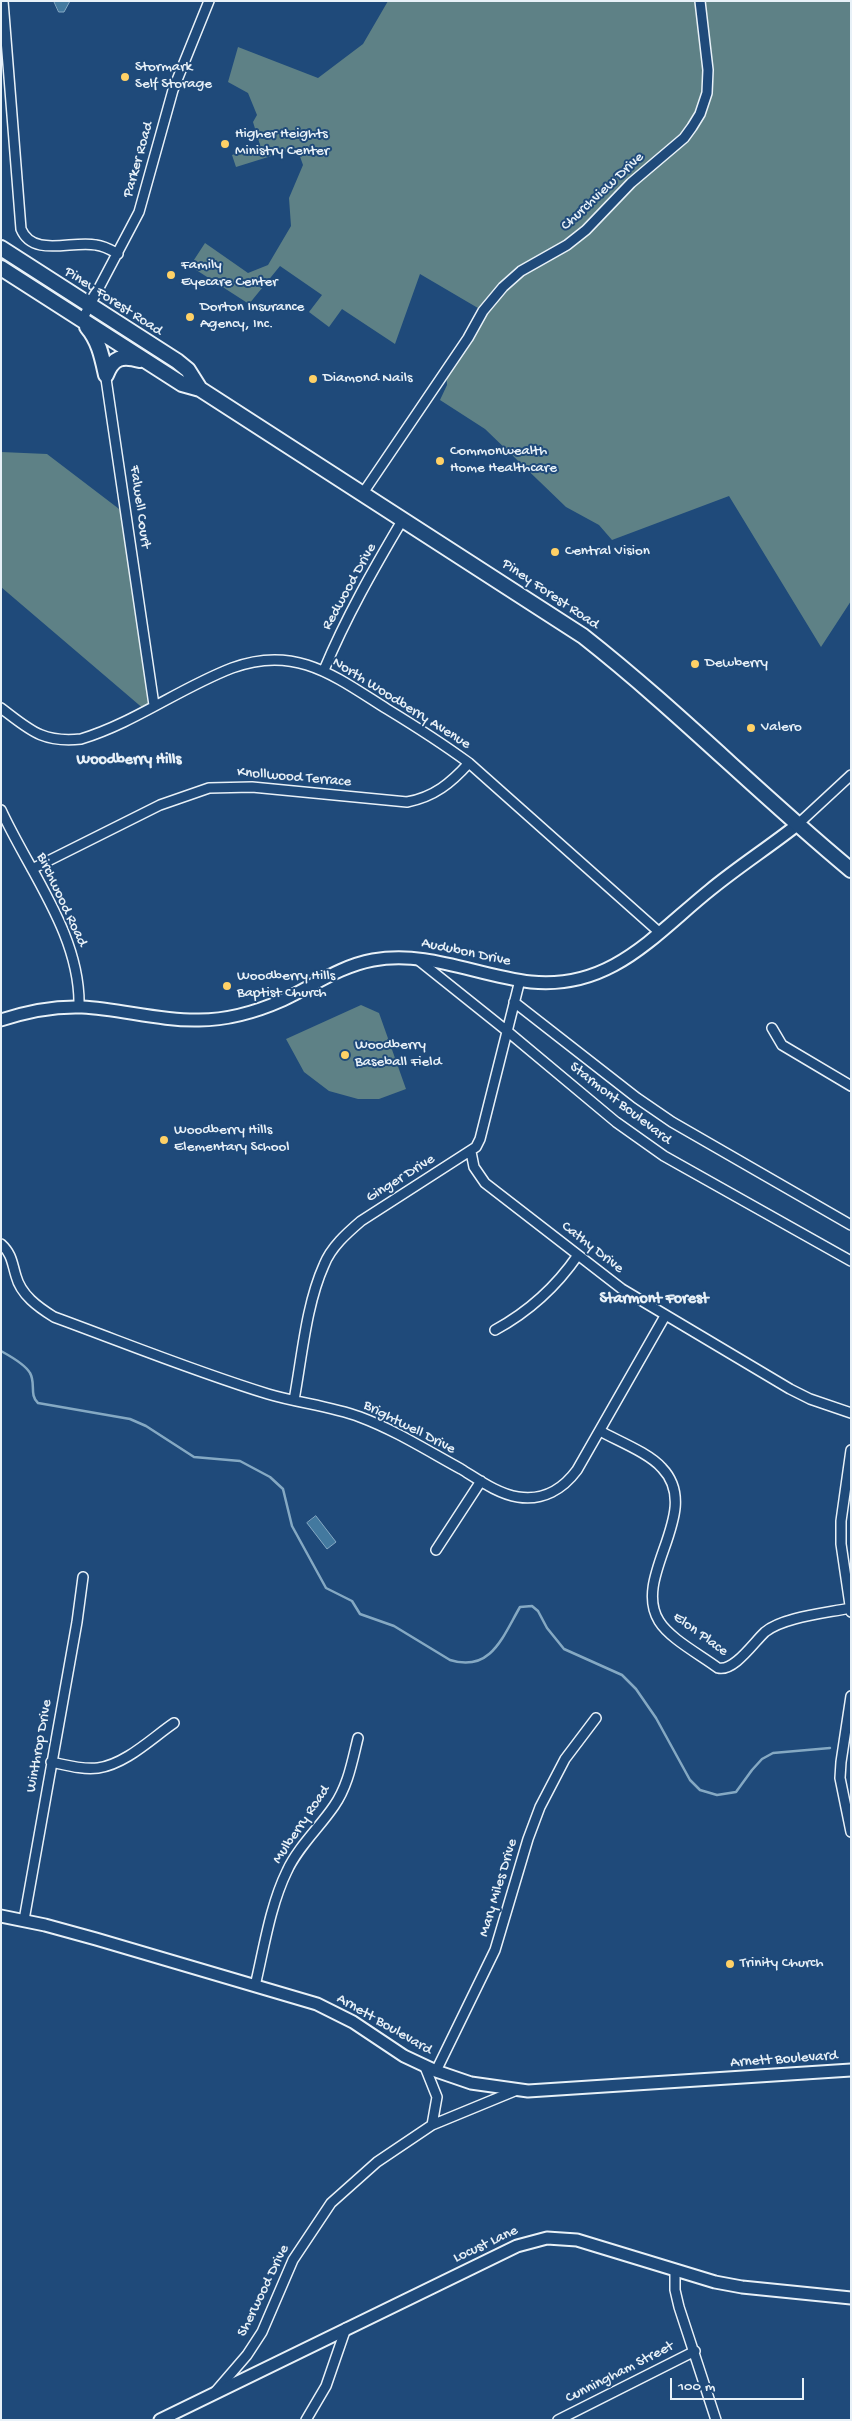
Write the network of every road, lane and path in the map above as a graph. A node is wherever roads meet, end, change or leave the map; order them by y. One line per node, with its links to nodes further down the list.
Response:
1 (3, 1): 5 (street)
2 (209, 1): 5 (street, Parker Road)
3 (700, 1): 14 (street, Churchview Drive)
4 (1, 248): 7 (main road, Piney Forest Road)
5 (118, 254): 7 (street, Parker Road)
6 (1, 268): 8 (main road, Piney Forest Road)
7 (95, 309): 8 (street, Parker Road); 9 (street, Falwell Court); 11 (main road, Piney Forest Road)
8 (82, 320): 9 (main road, Piney Forest Road); 12 (main road)
9 (105, 340): 10 (main road, Piney Forest Road); 11 (main road); 12 (street, Falwell Court)
10 (146, 361): 12 (main road); 13 (main road, Piney Forest Road)
11 (177, 361): 13 (main road, Piney Forest Road)
12 (106, 375): 17 (street, Falwell Court)
13 (200, 389): 14 (main road, Piney Forest Road)
14 (363, 493): 15 (main road, Piney Forest Road)
15 (403, 519): 16 (street, Redwood Drive); 22 (main road, Piney Forest Road)
16 (324, 670): 17 (street, North Woodberry Avenue); 19 (street, North Woodberry Avenue)
17 (154, 705): 18 (street, North Woodberry Avenue)
18 (1, 708)
19 (470, 763): 23 (street, Knollwood Terrace); 25 (street, North Woodberry Avenue)
20 (851, 775): 22 (street)
21 (1, 810): 23 (street, Birchwood Road)
22 (797, 825): 24 (main road, Piney Forest Road); 25 (street, Audubon Drive)
23 (32, 869): 29 (street, Birchwood Road)
24 (851, 870)
25 (659, 932): 27 (street, Audubon Drive)
26 (415, 957): 27 (street, Audubon Drive); 29 (street, Audubon Drive); 32 (street, Starmont Boulevard)
27 (520, 980): 28 (street, Ginger Drive)
28 (514, 1002): 32 (street, Ginger Drive); 35 (street, Starmont Boulevard)
29 (79, 1007): 30 (street, Audubon Drive)
30 (1, 1020)
31 (772, 1028): 33 (street)
32 (507, 1031): 34 (street, Ginger Drive); 38 (street, Starmont Boulevard)
33 (851, 1086)
34 (470, 1152): 37 (street, Cathy Drive); 41 (street, Ginger Drive)
35 (851, 1225)
36 (1, 1244): 41 (street, Brightwell Drive)
37 (578, 1255): 39 (street, Cathy Drive); 40 (street)
38 (851, 1261)
39 (665, 1316): 42 (street, Cathy Drive); 43 (street, Brightwell Drive)
40 (495, 1330)
41 (294, 1400): 45 (street, Brightwell Drive)
42 (851, 1413)
43 (600, 1431): 45 (street, Brightwell Drive); 48 (street, Elon Place)
44 (851, 1450): 48 (street)
45 (481, 1481): 46 (street)
46 (436, 1550)
47 (82, 1576): 54 (street, Winthrop Drive)
48 (850, 1608): 49 (street)
49 (851, 1612)
50 (851, 1696): 55 (street)
51 (596, 1718): 60 (street, Mary Miles Drive)
52 (174, 1723): 54 (street)
53 (358, 1738): 59 (street, Mulberry Road)
54 (51, 1762): 58 (street, Winthrop Drive)
55 (849, 1821): 56 (street)
56 (851, 1832)
57 (1, 1916): 58 (street, Arnett Boulevard)
58 (24, 1920): 59 (street, Arnett Boulevard)
59 (255, 1986): 60 (street, Arnett Boulevard)
60 (430, 2069): 62 (street, Arnett Boulevard); 63 (street)
61 (851, 2070): 62 (street, Arnett Boulevard)
62 (516, 2090): 63 (street, Sherwood Drive)
63 (432, 2126): 68 (street, Sherwood Drive)
64 (675, 2272): 65 (street, Locust Lane); 66 (street, Locust Lane); 67 (street)
65 (851, 2298)
66 (346, 2328): 68 (street, Locust Lane); 71 (street)
67 (695, 2351): 69 (street, Cunningham Street); 73 (street)
68 (214, 2394): 70 (street, Locust Lane)
69 (567, 2418): 72 (street, Cunningham Street)
70 (160, 2420)
71 (306, 2420)
72 (558, 2420)
73 (716, 2420)

